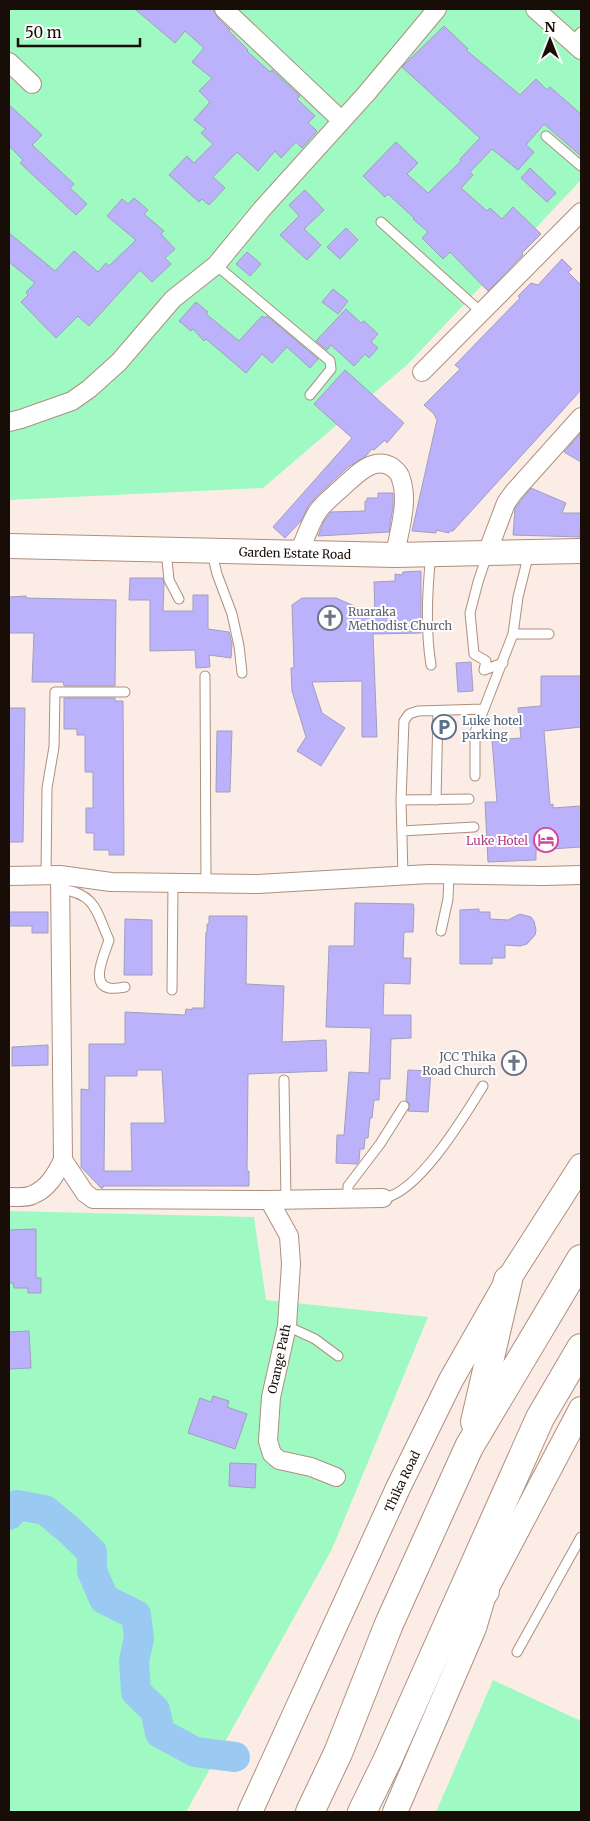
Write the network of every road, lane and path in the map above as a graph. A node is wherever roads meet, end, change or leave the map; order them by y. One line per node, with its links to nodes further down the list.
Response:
1 (224, 9): 7 (street)
2 (437, 9): 7 (street)
3 (535, 9): 4 (street)
4 (578, 42)
5 (9, 62): 6 (street)
6 (32, 84)
7 (341, 120): 12 (street)
8 (546, 136): 9 (lane)
9 (581, 166)
10 (580, 217): 13 (street)
11 (381, 222): 13 (lane)
12 (216, 265): 15 (lane); 17 (street)
13 (481, 312): 14 (street)
14 (422, 372)
15 (310, 395)
16 (581, 417): 24 (street)
17 (9, 422)
18 (9, 546): 20 (main road, Garden Estate Road)
19 (579, 548): 22 (main road, Garden Estate Road)
20 (166, 550): 21 (main road, Garden Estate Road); 27 (lane)
21 (212, 550): 23 (main road, Garden Estate Road); 32 (lane)
22 (529, 552): 24 (main road, Garden Estate Road); 28 (lane)
23 (299, 553): 26 (main road, Garden Estate Road); 26 (street)
24 (487, 553): 25 (main road, Garden Estate Road); 30 (lane)
25 (431, 554): 26 (main road, Garden Estate Road); 31 (lane)
26 (395, 555)
27 (179, 598)
28 (513, 634): 29 (lane); 30 (lane)
29 (549, 634)
30 (503, 662): 35 (lane)
31 (431, 665)
32 (242, 673)
33 (205, 676): 49 (lane)
34 (125, 692): 47 (lane)
35 (484, 710): 36 (lane); 37 (lane)
36 (438, 711): 39 (lane); 40 (lane)
37 (475, 776)
38 (469, 799): 40 (lane)
39 (401, 800): 40 (lane); 42 (lane)
40 (436, 800)
41 (474, 827): 42 (lane)
42 (402, 831): 43 (lane)
43 (403, 875): 44 (street); 49 (street)
44 (449, 875): 45 (street); 50 (lane)
45 (581, 875)
46 (9, 876): 47 (street)
47 (56, 880): 48 (street); 51 (lane); 56 (street)
48 (173, 883): 49 (street); 52 (lane)
49 (206, 883)
50 (441, 931)
51 (125, 987)
52 (172, 990)
53 (284, 1080): 61 (lane)
54 (483, 1086): 59 (lane)
55 (404, 1106): 60 (lane)
56 (64, 1160): 58 (street); 61 (street)
57 (581, 1166): 63 (main road, Thika Road)
58 (9, 1197)
59 (383, 1198): 60 (street)
60 (348, 1199): 61 (street)
61 (278, 1200): 64 (street, Orange Path)
62 (581, 1259): 68 (highway)
63 (508, 1280): 68 (highway); 74 (main road, Thika Road)
64 (287, 1326): 66 (lane); 69 (street, Orange Path)
65 (581, 1348): 73 (highway)
66 (338, 1356)
67 (581, 1409): 71 (main road)
68 (469, 1447): 75 (highway)
69 (336, 1477)
70 (581, 1537): 72 (lane)
71 (486, 1590): 73 (highway); 77 (main road)
72 (517, 1652)
73 (428, 1667): 76 (highway)
74 (250, 1812)
75 (310, 1812)
76 (362, 1812)
77 (395, 1812)

